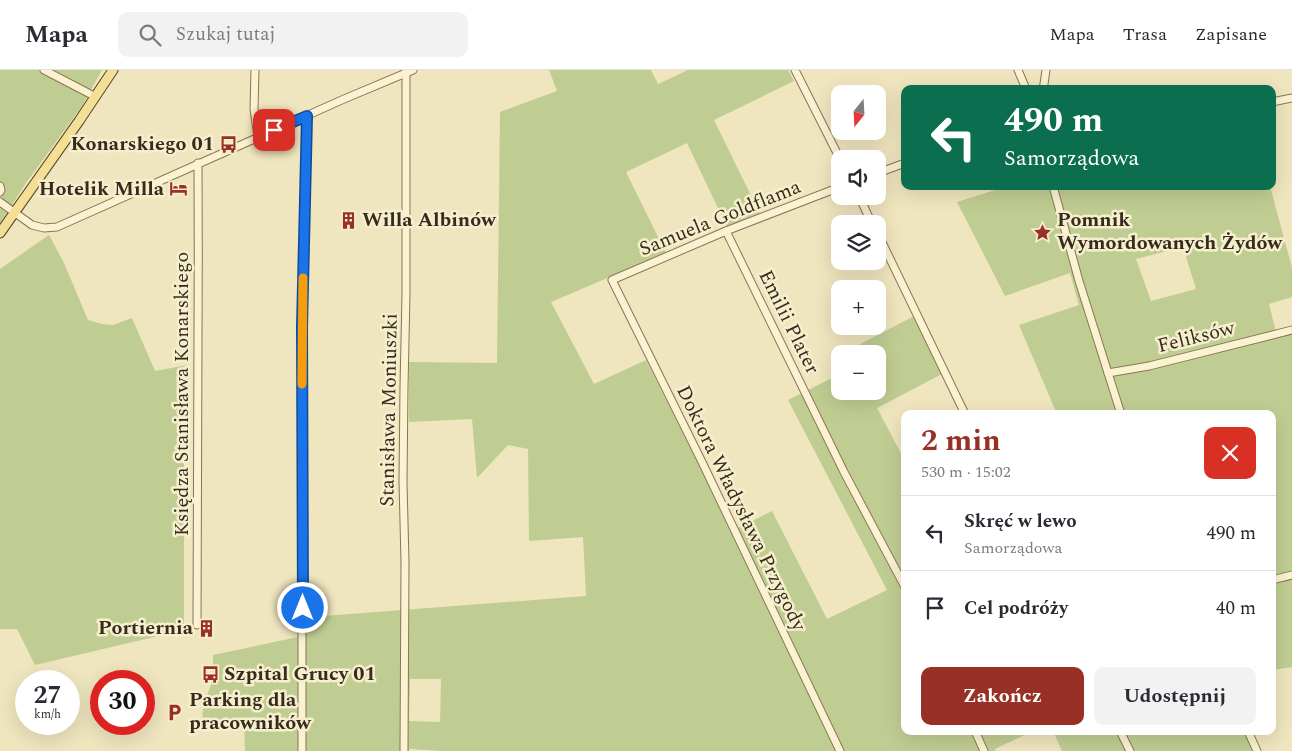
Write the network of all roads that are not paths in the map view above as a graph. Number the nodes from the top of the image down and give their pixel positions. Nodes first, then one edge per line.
1 (44, 70) edge
2 (112, 70) edge
3 (255, 70) edge
4 (795, 70) edge
5 (1018, 70) edge
6 (1046, 70) edge
7 (408, 71) edge
8 (1024, 85) edge
9 (1044, 85) edge
10 (96, 97) junction
11 (1292, 98) edge
12 (1276, 101) edge
13 (307, 116) junction
14 (258, 137) junction
15 (835, 150) edge
16 (198, 163) junction
17 (901, 164) edge
18 (886, 170) edge
19 (0, 186) edge
20 (831, 190) edge
21 (1055, 190) edge
22 (0, 192) edge
23 (0, 202) edge
24 (15, 213) junction
25 (726, 231) junction
26 (0, 233) edge
27 (886, 251) edge
28 (612, 280) joint
29 (1292, 330) edge
30 (1108, 373) junction
31 (963, 410) edge
32 (1120, 410) edge
33 (1292, 575) edge
34 (901, 579) edge
35 (1276, 579) edge
36 (197, 625) dead end
37 (976, 735) edge
38 (1122, 735) edge
39 (1250, 735) edge
40 (302, 751) edge
41 (404, 751) edge
42 (840, 751) edge
43 (984, 751) edge
44 (1130, 751) edge
45 (1257, 751) edge

1 - 10 street
2 - 10 main road
3 - 14 street
4 - 15 street
5 - 8 street
6 - 9 street
7 - 13 street
7 - 41 street, Stanisława Moniuszki
10 - 24 main road
11 - 12 street
13 - 14 street
13 - 40 street
14 - 16 street
16 - 24 street
16 - 36 street, Księdza Stanisława Konarskiego
17 - 18 street
19 - 22 street
20 - 25 street, Samuela Goldflama
21 - 30 street
23 - 24 street
24 - 26 main road
25 - 28 street, Samuela Goldflama
25 - 34 street, Emilii Plater
27 - 31 street
28 - 42 street, Doktora Władysława Przygody
29 - 30 street, Feliksów
30 - 32 street
33 - 35 street
37 - 43 street
38 - 44 street
39 - 45 street

